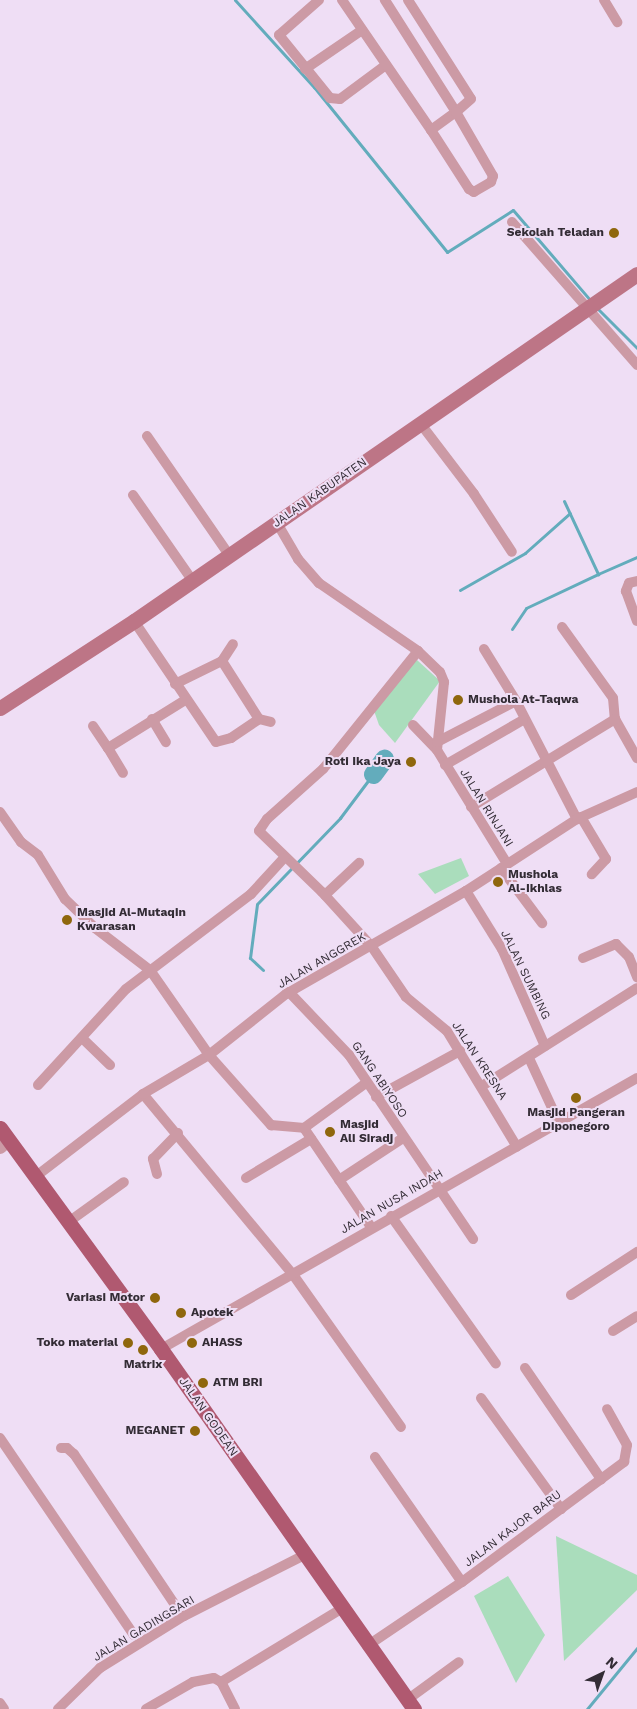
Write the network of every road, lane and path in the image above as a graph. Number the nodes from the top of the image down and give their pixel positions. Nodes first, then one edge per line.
1 (319, 0) edge
2 (342, 0) edge
3 (385, 0) edge
4 (408, 0) edge
5 (604, 0) edge
6 (616, 22) dead end
7 (362, 30) junction
8 (386, 65) junction
9 (305, 69) junction
10 (456, 112) junction
11 (431, 130) junction
12 (512, 222) dead end
13 (637, 274) edge
14 (591, 306) junction
15 (637, 366) edge
16 (420, 423) junction
17 (147, 436) dead end
18 (133, 495) dead end
19 (277, 523) junction
20 (512, 552) dead end
21 (229, 555) junction
22 (192, 580) junction
23 (637, 581) edge
24 (637, 620) edge
25 (134, 621) junction
26 (562, 627) dead end
27 (233, 644) dead end
28 (484, 649) dead end
29 (418, 651) junction
30 (222, 661) junction
31 (175, 684) junction
32 (184, 700) junction
33 (516, 701) junction
34 (0, 708) edge
35 (152, 719) junction
36 (259, 719) junction
37 (615, 719) junction
38 (523, 720) junction
39 (271, 722) dead end
40 (413, 725) dead end
41 (93, 726) dead end
42 (166, 742) dead end
43 (437, 746) junction
44 (108, 748) junction
45 (637, 758) edge
46 (545, 761) junction
47 (445, 765) junction
48 (123, 773) dead end
49 (637, 792) edge
50 (471, 808) junction
51 (0, 814) edge
52 (579, 818) junction
53 (288, 861) junction
54 (359, 863) dead end
55 (504, 866) junction
56 (592, 874) dead end
57 (466, 891) junction
58 (325, 894) junction
59 (542, 923) dead end
60 (372, 946) junction
61 (583, 958) dead end
62 (150, 970) junction
63 (637, 976) edge
64 (637, 988) edge
65 (286, 995) junction
66 (82, 1038) junction
67 (545, 1046) junction
68 (460, 1051) junction
69 (209, 1055) junction
70 (529, 1058) junction
71 (110, 1065) dead end
72 (637, 1078) edge
73 (366, 1083) junction
74 (38, 1085) dead end
75 (482, 1086) junction
76 (143, 1094) junction
77 (376, 1096) junction
78 (559, 1123) junction
79 (304, 1128) junction
80 (178, 1133) junction
81 (3, 1138) edge
82 (403, 1138) junction
83 (311, 1139) junction
84 (517, 1146) junction
85 (157, 1174) dead end
86 (35, 1177) junction
87 (246, 1178) dead end
88 (339, 1180) junction
89 (124, 1182) dead end
90 (438, 1190) junction
91 (391, 1216) junction
92 (68, 1222) junction
93 (371, 1227) junction
94 (473, 1239) dead end
95 (637, 1252) edge
96 (294, 1276) junction
97 (571, 1295) dead end
98 (636, 1318) edge
99 (613, 1331) dead end
100 (161, 1349) junction
101 (496, 1364) dead end
102 (525, 1368) dead end
103 (481, 1398) dead end
104 (607, 1409) dead end
105 (401, 1427) dead end
106 (0, 1438) edge
107 (61, 1448) dead end
108 (375, 1456) dead end
109 (601, 1479) junction
110 (560, 1509) junction
111 (304, 1555) junction
112 (462, 1582) junction
113 (177, 1608) dead end
114 (341, 1609) junction
115 (134, 1635) dead end
116 (367, 1646) junction
117 (459, 1662) dead end
118 (221, 1682) junction
119 (0, 1703) edge
120 (411, 1705) edge
121 (4, 1709) edge
122 (58, 1709) edge
123 (146, 1709) edge
124 (235, 1709) edge

1 - 9 street
2 - 7 street
3 - 10 street
4 - 10 street
5 - 6 street
7 - 8 street
7 - 9 street
8 - 9 street
8 - 11 street
10 - 11 street
10 - 11 street
12 - 14 street
13 - 14 main road, JALAN KABUPATEN
14 - 15 street
14 - 16 main road, JALAN KABUPATEN
16 - 19 main road, JALAN KABUPATEN
16 - 20 street
17 - 21 street
18 - 22 street
19 - 21 main road, JALAN KABUPATEN
19 - 29 street
21 - 22 main road, JALAN KABUPATEN
22 - 25 main road, JALAN KABUPATEN
23 - 24 street
25 - 31 street
25 - 34 main road, JALAN KABUPATEN
26 - 37 street
27 - 30 street
28 - 33 street
29 - 43 street
29 - 53 street, JALAN KRESNA
30 - 31 street
30 - 36 street
31 - 32 street
32 - 35 street
32 - 36 street
33 - 38 street
33 - 43 street
35 - 42 street
35 - 44 street
36 - 39 street
37 - 45 street
37 - 46 street
38 - 46 street
38 - 47 street, JALAN RINJANI
40 - 43 street, JALAN RINJANI
41 - 44 street
43 - 47 street, JALAN RINJANI
44 - 48 street
46 - 50 street
46 - 52 street
47 - 50 street, JALAN RINJANI
49 - 52 street, JALAN ANGGREK
50 - 55 street, JALAN RINJANI
51 - 62 street
52 - 55 street, JALAN ANGGREK
52 - 56 street
53 - 58 street, JALAN KRESNA
53 - 62 street
54 - 58 street
55 - 57 street, JALAN ANGGREK
55 - 59 street, JALAN RINJANI
57 - 60 street, JALAN ANGGREK
57 - 67 street, JALAN SUMBING
58 - 60 street, JALAN KRESNA
60 - 65 street, JALAN ANGGREK
60 - 68 street, JALAN KRESNA
61 - 63 street
62 - 66 street
62 - 69 street
64 - 67 street
65 - 69 street, JALAN ANGGREK
65 - 73 street, GANG ABIYOSO
66 - 71 street
66 - 74 street
67 - 70 street
68 - 75 street, JALAN KRESNA
68 - 77 street
69 - 76 street, JALAN ANGGREK
69 - 79 street
70 - 75 street
70 - 78 street
72 - 78 street, JALAN NUSA INDAH
73 - 77 street, GANG ABIYOSO
73 - 79 street
75 - 84 street, JALAN KRESNA
76 - 80 street
76 - 86 street, JALAN ANGGREK
77 - 82 street, GANG ABIYOSO
78 - 84 street, JALAN NUSA INDAH
79 - 83 street
80 - 85 street
80 - 96 street
81 - 86 main road, JALAN GODEAN
82 - 88 street
82 - 90 street, GANG ABIYOSO
83 - 87 street
83 - 88 street
84 - 90 street, JALAN NUSA INDAH
86 - 92 main road, JALAN GODEAN
88 - 93 street
89 - 92 street
90 - 91 street, JALAN NUSA INDAH
90 - 94 street, GANG ABIYOSO
91 - 93 street, JALAN NUSA INDAH
91 - 101 street
92 - 100 main road, JALAN GODEAN
93 - 96 street, JALAN NUSA INDAH
95 - 97 street
96 - 100 street, JALAN NUSA INDAH
96 - 105 street
98 - 99 street
100 - 111 main road, JALAN GODEAN
102 - 109 street
103 - 110 street
104 - 109 street, JALAN KAJOR BARU
106 - 115 street
107 - 113 street
108 - 112 street
109 - 110 street, JALAN KAJOR BARU
110 - 112 street, JALAN KAJOR BARU
111 - 114 main road, JALAN GODEAN
111 - 122 street, JALAN GADINGSARI
112 - 116 street, JALAN KAJOR BARU
114 - 116 main road, JALAN GODEAN
114 - 118 street
116 - 120 main road, JALAN GODEAN
117 - 120 street
118 - 123 street
118 - 124 street
119 - 121 street

